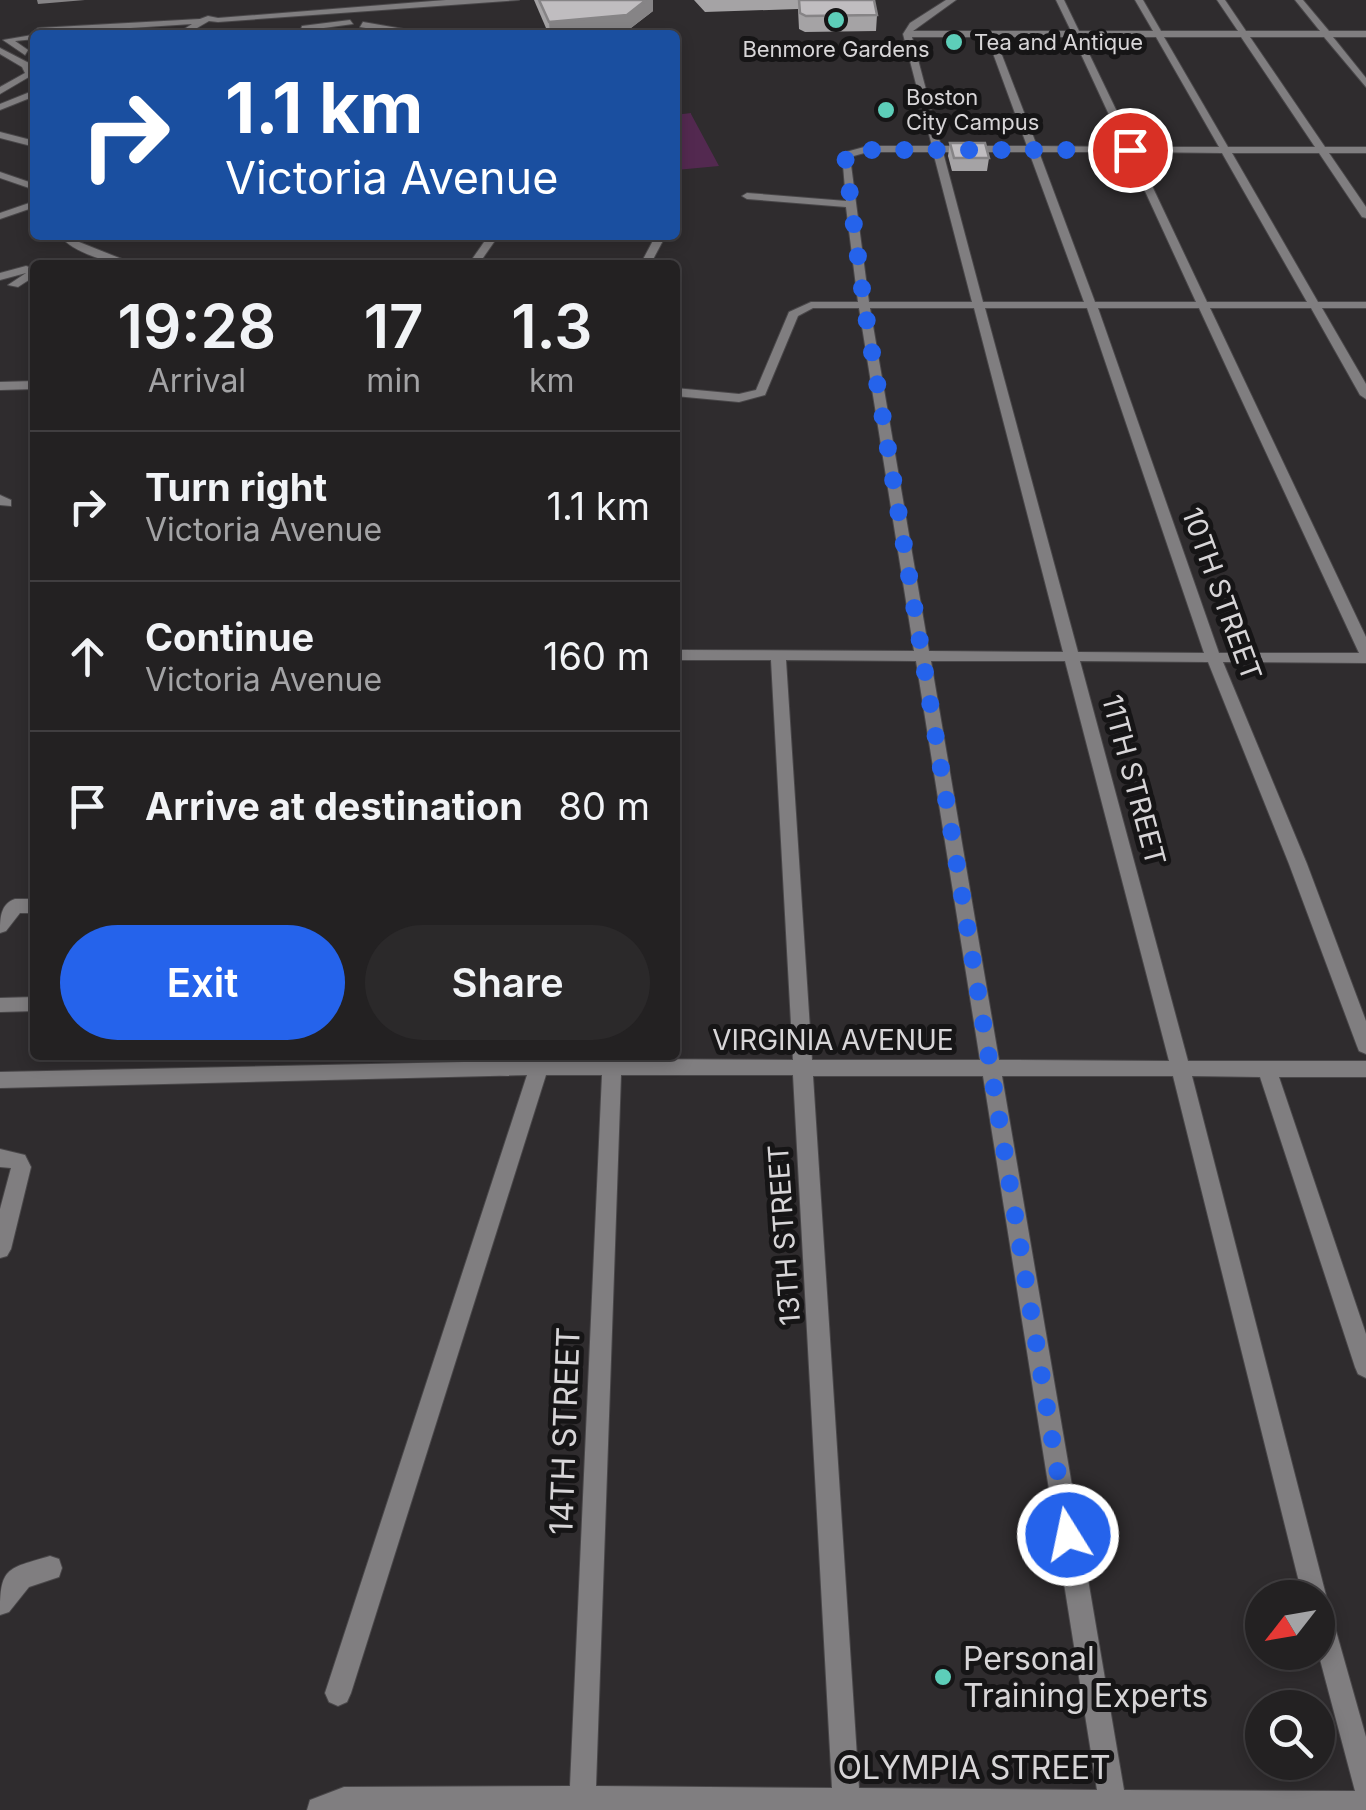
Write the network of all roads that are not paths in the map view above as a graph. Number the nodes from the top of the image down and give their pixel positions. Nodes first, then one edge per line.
1 (206, 0) edge
2 (478, 0) edge
3 (515, 0) edge
4 (952, 0) edge
5 (1060, 0) edge
6 (1140, 0) edge
7 (1221, 0) edge
8 (1300, 0) edge
9 (379, 9) junction
10 (208, 20) junction
11 (363, 25) dead end
12 (85, 30) edge
13 (116, 30) edge
14 (149, 30) edge
15 (190, 30) edge
16 (303, 30) edge
17 (392, 30) edge
18 (907, 34) junction
19 (990, 34) junction
20 (1076, 34) junction
21 (1158, 34) junction
22 (1243, 34) junction
23 (1327, 34) junction
24 (1366, 34) edge
25 (30, 36) edge
26 (0, 50) edge
27 (30, 54) edge
28 (30, 71) edge
29 (30, 75) edge
30 (1366, 84) edge
31 (0, 91) edge
32 (30, 95) edge
33 (0, 107) edge
34 (0, 134) edge
35 (30, 145) edge
36 (938, 150) junction
37 (1130, 150) junction
38 (1226, 150) junction
39 (1322, 150) junction
40 (1366, 150) edge
41 (1040, 153) junction
42 (0, 174) edge
43 (30, 176) edge
44 (18, 181) junction
45 (30, 185) edge
46 (748, 196) dead end
47 (850, 204) junction
48 (30, 206) edge
49 (1366, 215) edge
50 (0, 216) edge
51 (68, 240) edge
52 (119, 260) edge
53 (30, 271) edge
54 (30, 275) edge
55 (0, 278) edge
56 (14, 285) junction
57 (30, 290) edge
58 (864, 304) junction
59 (1204, 304) junction
60 (978, 305) junction
61 (1091, 305) junction
62 (1316, 305) junction
63 (1366, 305) edge
64 (30, 385) edge
65 (0, 386) edge
66 (680, 392) edge
67 (1366, 394) edge
68 (1364, 652) edge
69 (778, 657) junction
70 (922, 657) junction
71 (1070, 657) junction
72 (1214, 657) junction
73 (680, 658) edge
74 (30, 906) edge
75 (0, 926) edge
76 (30, 1004) edge
77 (0, 1005) edge
78 (1366, 1046) edge
79 (612, 1061) edge
80 (365, 1063) edge
81 (990, 1067) junction
82 (539, 1068) junction
83 (801, 1068) junction
84 (1180, 1068) junction
85 (1267, 1070) junction
86 (1366, 1070) edge
87 (0, 1080) edge
88 (0, 1158) edge
89 (0, 1248) edge
90 (1366, 1367) edge
91 (50, 1568) dead end
92 (1310, 1580) edge
93 (0, 1603) edge
94 (1335, 1670) edge
95 (338, 1693) dead end
96 (1366, 1786) edge
97 (1366, 1804) edge
98 (582, 1806) edge
99 (847, 1806) edge
100 (1113, 1807) edge
101 (320, 1810) edge

1 - 10 street
2 - 9 street
3 - 9 street
4 - 18 street
5 - 20 street
6 - 21 street
7 - 22 street
8 - 23 street
9 - 10 street
9 - 16 street
10 - 12 street
10 - 15 street
11 - 17 street
13 - 14 street
18 - 19 street
18 - 36 street, 11TH STREET
19 - 20 street
19 - 41 street, 10TH STREET
20 - 21 street
20 - 37 street
21 - 22 street
21 - 38 street
22 - 23 street
22 - 39 street
23 - 24 street
23 - 30 street
25 - 27 street
26 - 28 street
29 - 31 street
32 - 33 street
34 - 35 street
36 - 41 street
36 - 47 street
36 - 60 street, 11TH STREET
37 - 38 street
37 - 41 street
37 - 59 street
38 - 39 street
38 - 62 street
39 - 40 street
39 - 49 street
41 - 61 street, 10TH STREET
42 - 44 street
43 - 44 street
44 - 45 street
46 - 47 street
47 - 58 street
48 - 50 street
51 - 52 street
53 - 55 street
54 - 56 street
55 - 56 street
56 - 57 street
58 - 60 street
58 - 66 street
58 - 70 street
59 - 61 street
59 - 62 street
59 - 68 street
60 - 61 street
60 - 71 street, 11TH STREET
61 - 72 street, 10TH STREET
62 - 63 street
62 - 67 street
64 - 65 street
68 - 72 street
69 - 70 street
69 - 73 street
69 - 83 street, 13TH STREET
70 - 71 street
70 - 81 street
71 - 72 street
71 - 84 street, 11TH STREET
72 - 78 street, 10TH STREET
74 - 75 street
76 - 77 street
79 - 82 street, VIRGINIA AVENUE
79 - 83 street, VIRGINIA AVENUE
79 - 98 street, 14TH STREET
80 - 82 street, VIRGINIA AVENUE
80 - 87 street, VIRGINIA AVENUE
81 - 83 street, VIRGINIA AVENUE
81 - 84 street, VIRGINIA AVENUE
81 - 100 street
82 - 95 street
83 - 99 street, 13TH STREET
84 - 85 street, VIRGINIA AVENUE
84 - 92 street, 11TH STREET
85 - 86 street, VIRGINIA AVENUE
85 - 90 street
88 - 89 street
91 - 93 street
94 - 96 street
97 - 100 street, OLYMPIA STREET
98 - 99 street, OLYMPIA STREET
98 - 101 street, OLYMPIA STREET
99 - 100 street, OLYMPIA STREET

